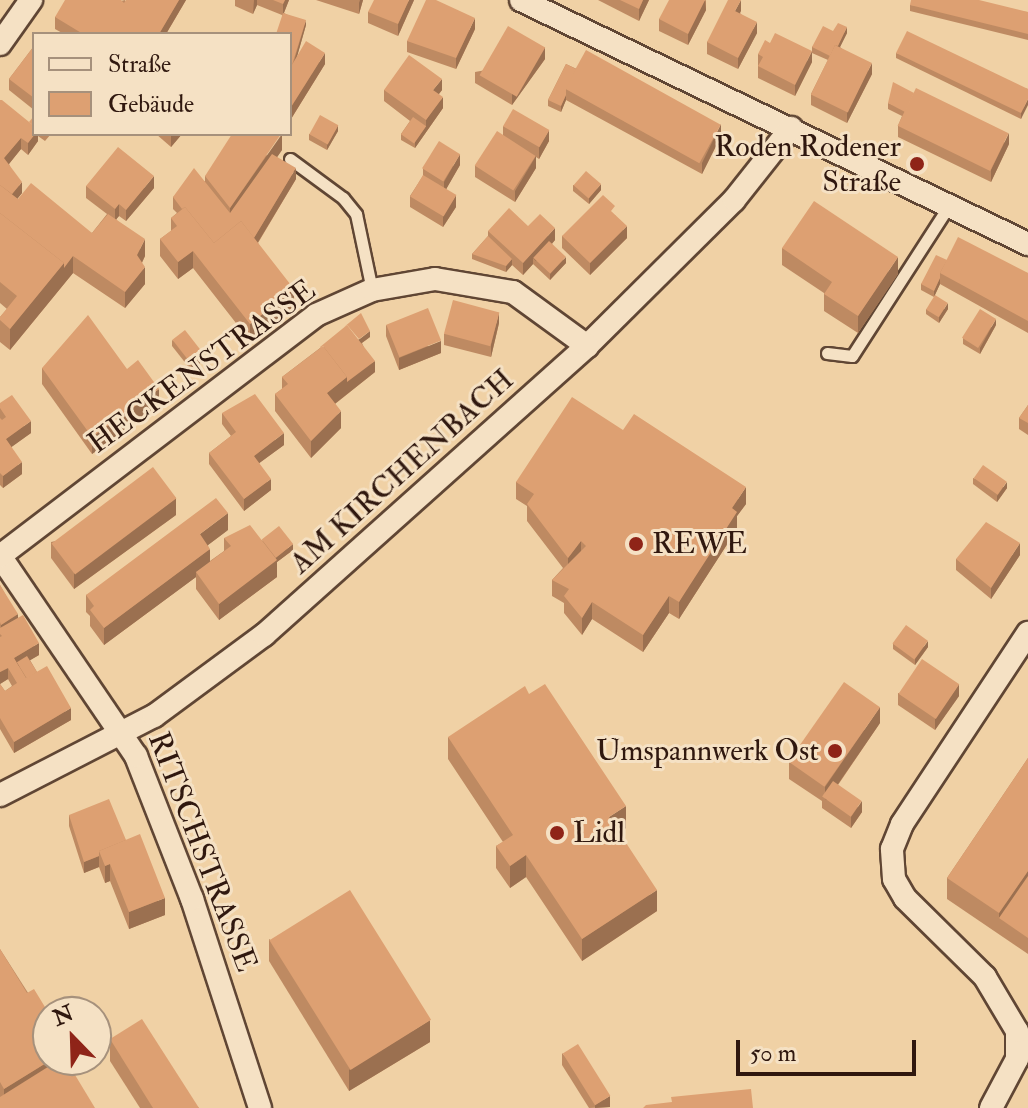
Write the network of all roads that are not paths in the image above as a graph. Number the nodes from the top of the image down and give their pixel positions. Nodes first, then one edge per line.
1 (31, 0) edge
2 (521, 0) edge
3 (0, 44) edge
4 (791, 128) junction
5 (290, 159) dead end
6 (948, 207) junction
7 (1028, 244) edge
8 (372, 290) junction
9 (587, 346) junction
10 (827, 353) dead end
11 (0, 556) edge
12 (1028, 633) edge
13 (124, 734) junction
14 (0, 795) edge
15 (260, 1108) edge
16 (991, 1108) edge

1 - 3 street
2 - 4 street
4 - 6 street
4 - 9 street, AM KIRCHENBACH
5 - 8 lane
6 - 7 street
6 - 10 lane
8 - 9 street, HECKENSTRASSE
8 - 11 street, HECKENSTRASSE
9 - 13 street, AM KIRCHENBACH
11 - 13 street, RITSCHSTRASSE
12 - 16 street
13 - 14 street, AM KIRCHENBACH
13 - 15 street, RITSCHSTRASSE

